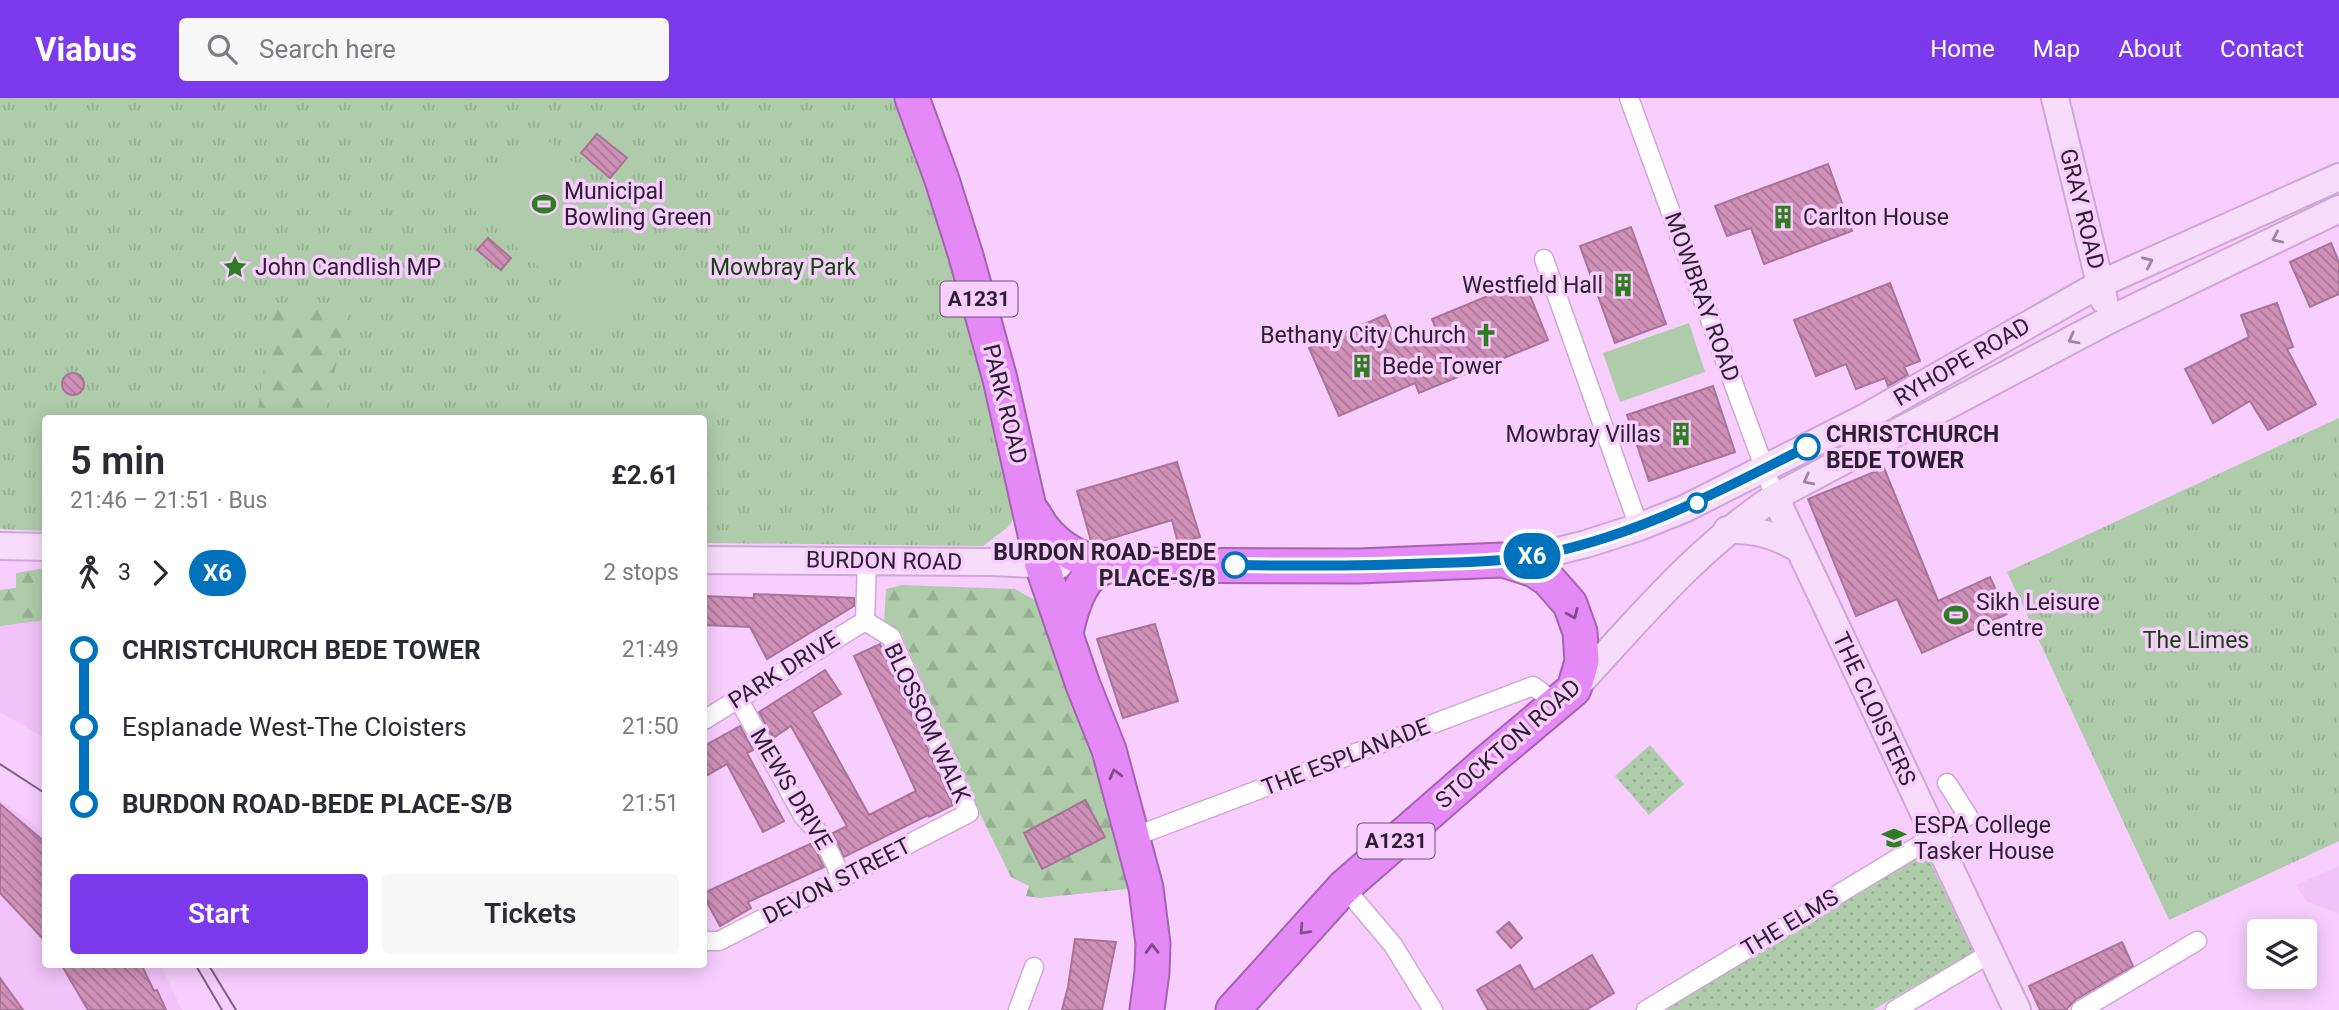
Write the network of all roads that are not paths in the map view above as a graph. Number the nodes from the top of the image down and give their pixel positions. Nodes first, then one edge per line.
1 (912, 98) edge
2 (1630, 98) edge
3 (2055, 98) edge
4 (2339, 177) edge
5 (2339, 209) edge
6 (1544, 258) dead end
7 (2099, 284) junction
8 (2109, 320) junction
9 (1765, 468) junction
10 (1775, 497) junction
11 (1029, 506) junction
12 (1639, 527) junction
13 (1727, 530) junction
14 (0, 546) edge
15 (42, 547) edge
16 (1799, 549) junction
17 (707, 560) edge
18 (1503, 560) junction
19 (867, 561) junction
20 (990, 562) junction
21 (1042, 565) junction
22 (1095, 574) junction
23 (1661, 595) joint
24 (865, 621) junction
25 (1066, 632) junction
26 (1566, 697) junction
27 (739, 700) junction
28 (707, 718) edge
29 (1947, 783) dead end
30 (969, 813) joint
31 (1934, 836) junction
32 (1132, 840) junction
33 (842, 878) junction
34 (1344, 887) junction
35 (707, 941) edge
36 (2197, 941) dead end
37 (1989, 954) junction
38 (1034, 967) dead end
39 (1155, 1007) edge
40 (1018, 1010) edge
41 (1233, 1010) edge
42 (1433, 1010) edge
43 (1646, 1010) edge
44 (1895, 1010) edge
45 (2017, 1010) edge
46 (2081, 1010) edge

1 - 11 highway, PARK ROAD / A1231
2 - 9 street, MOWBRAY ROAD
3 - 7 main road, GRAY ROAD
7 -> 4 main road, RYHOPE ROAD
5 -> 8 main road, RYHOPE ROAD
6 - 12 street
7 - 8 main road, GRAY ROAD
7 - 9 main road, RYHOPE ROAD
8 -> 10 main road, RYHOPE ROAD
9 - 10 street, MOWBRAY ROAD
9 - 12 main road, RYHOPE ROAD
10 - 13 main road, RYHOPE ROAD
10 - 16 main road, THE CLOISTERS
11 - 21 highway, PARK ROAD / A1231
11 - 22 highway, A1231
12 - 18 main road, RYHOPE ROAD
13 - 16 main road
13 - 23 main road, RYHOPE ROAD
14 - 15 main road
16 - 31 main road, THE CLOISTERS
17 - 19 main road, BURDON ROAD
18 - 22 highway, BURDON ROAD / A1231
18 -> 26 highway, A1231
19 - 20 main road, BURDON ROAD
19 - 24 street, BLOSSOM WALK
20 - 21 main road, BURDON ROAD
20 - 25 main road, PARK ROAD
21 - 22 main road, BURDON ROAD
21 - 25 highway, PARK ROAD / A1231
22 - 25 highway
23 - 26 main road, STOCKTON ROAD
24 - 27 street, PARK DRIVE
24 - 30 street, BLOSSOM WALK
32 -> 25 highway, PARK ROAD / A1231
26 - 32 street, THE ESPLANADE
26 - 34 highway, STOCKTON ROAD / A1231
27 - 28 street, PARK DRIVE
27 - 33 street, MEWS DRIVE
29 - 31 street, THE CLOISTERS
30 - 33 street, DEVON STREET
31 - 37 main road
31 - 43 street, THE ELMS
39 -> 32 highway, PARK ROAD / A1231
33 - 35 street, DEVON STREET
34 -> 41 highway, STOCKTON ROAD / A1231
34 - 42 street
36 - 46 street
37 - 44 street
37 - 45 main road
38 - 40 street

